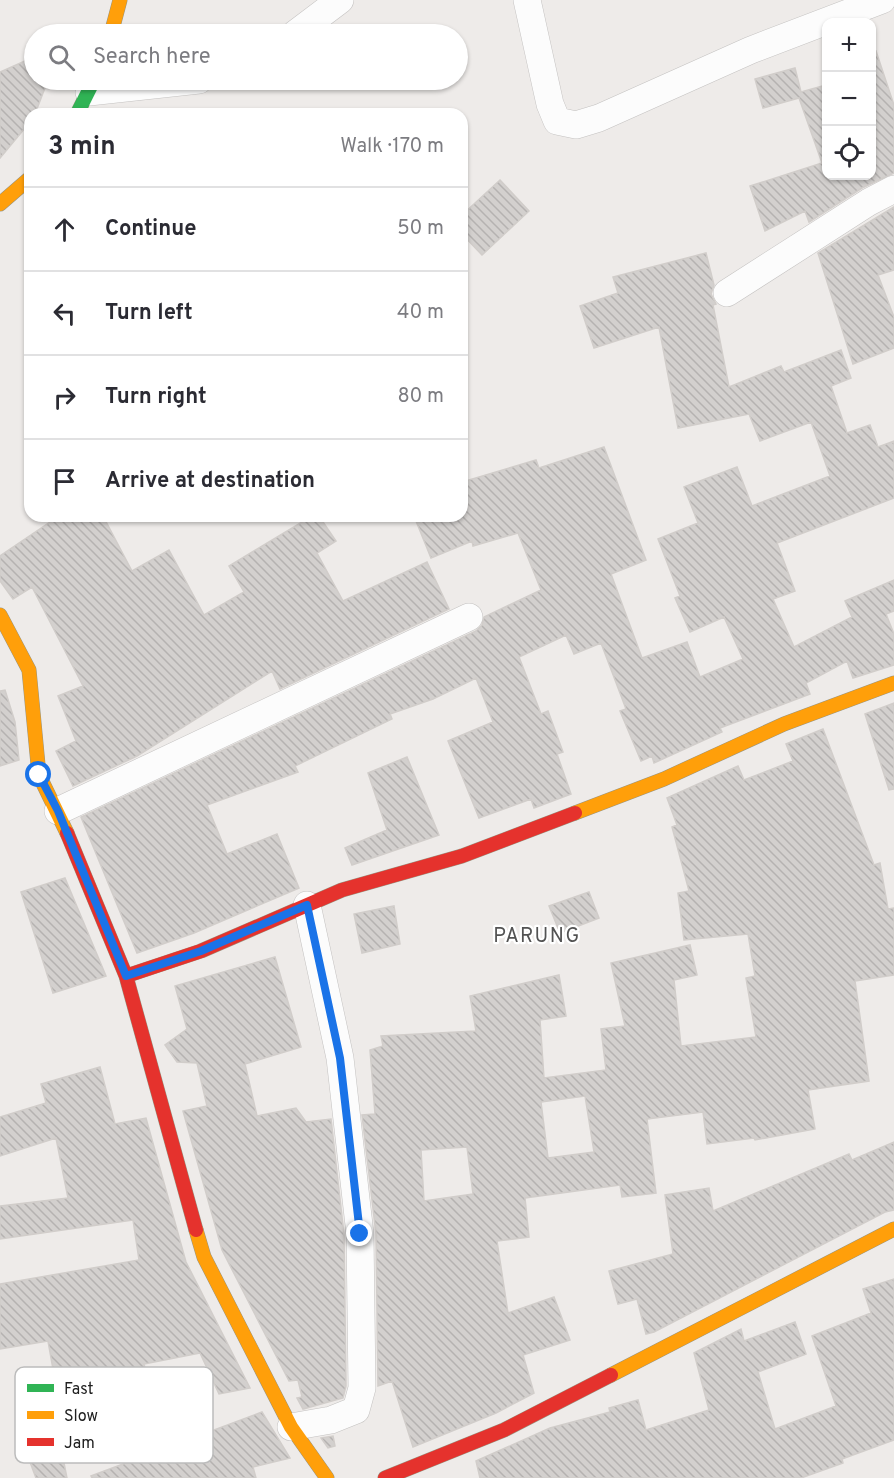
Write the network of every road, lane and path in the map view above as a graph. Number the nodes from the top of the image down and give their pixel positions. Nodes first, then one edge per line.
1 (120, 0) edge
2 (340, 0) edge
3 (527, 0) edge
4 (882, 0) edge
5 (114, 24) edge
6 (308, 24) edge
7 (124, 90) edge
8 (86, 95) edge
9 (24, 183) edge
10 (894, 189) edge
11 (0, 204) edge
12 (727, 292) dead end
13 (0, 615) edge
14 (469, 616) dead end
15 (894, 683) edge
16 (58, 811) junction
17 (307, 905) junction
18 (126, 976) junction
19 (894, 1229) edge
20 (291, 1427) junction
21 (327, 1478) edge
22 (386, 1478) edge

1 - 5 main road
2 - 6 street
3 - 4 street
7 - 8 street
9 - 11 main road
10 - 12 street
13 - 16 main road
14 - 16 street
15 - 17 main road
16 - 18 main road
17 - 18 main road
17 - 20 street
18 - 20 main road
19 - 22 main road
20 - 21 main road

